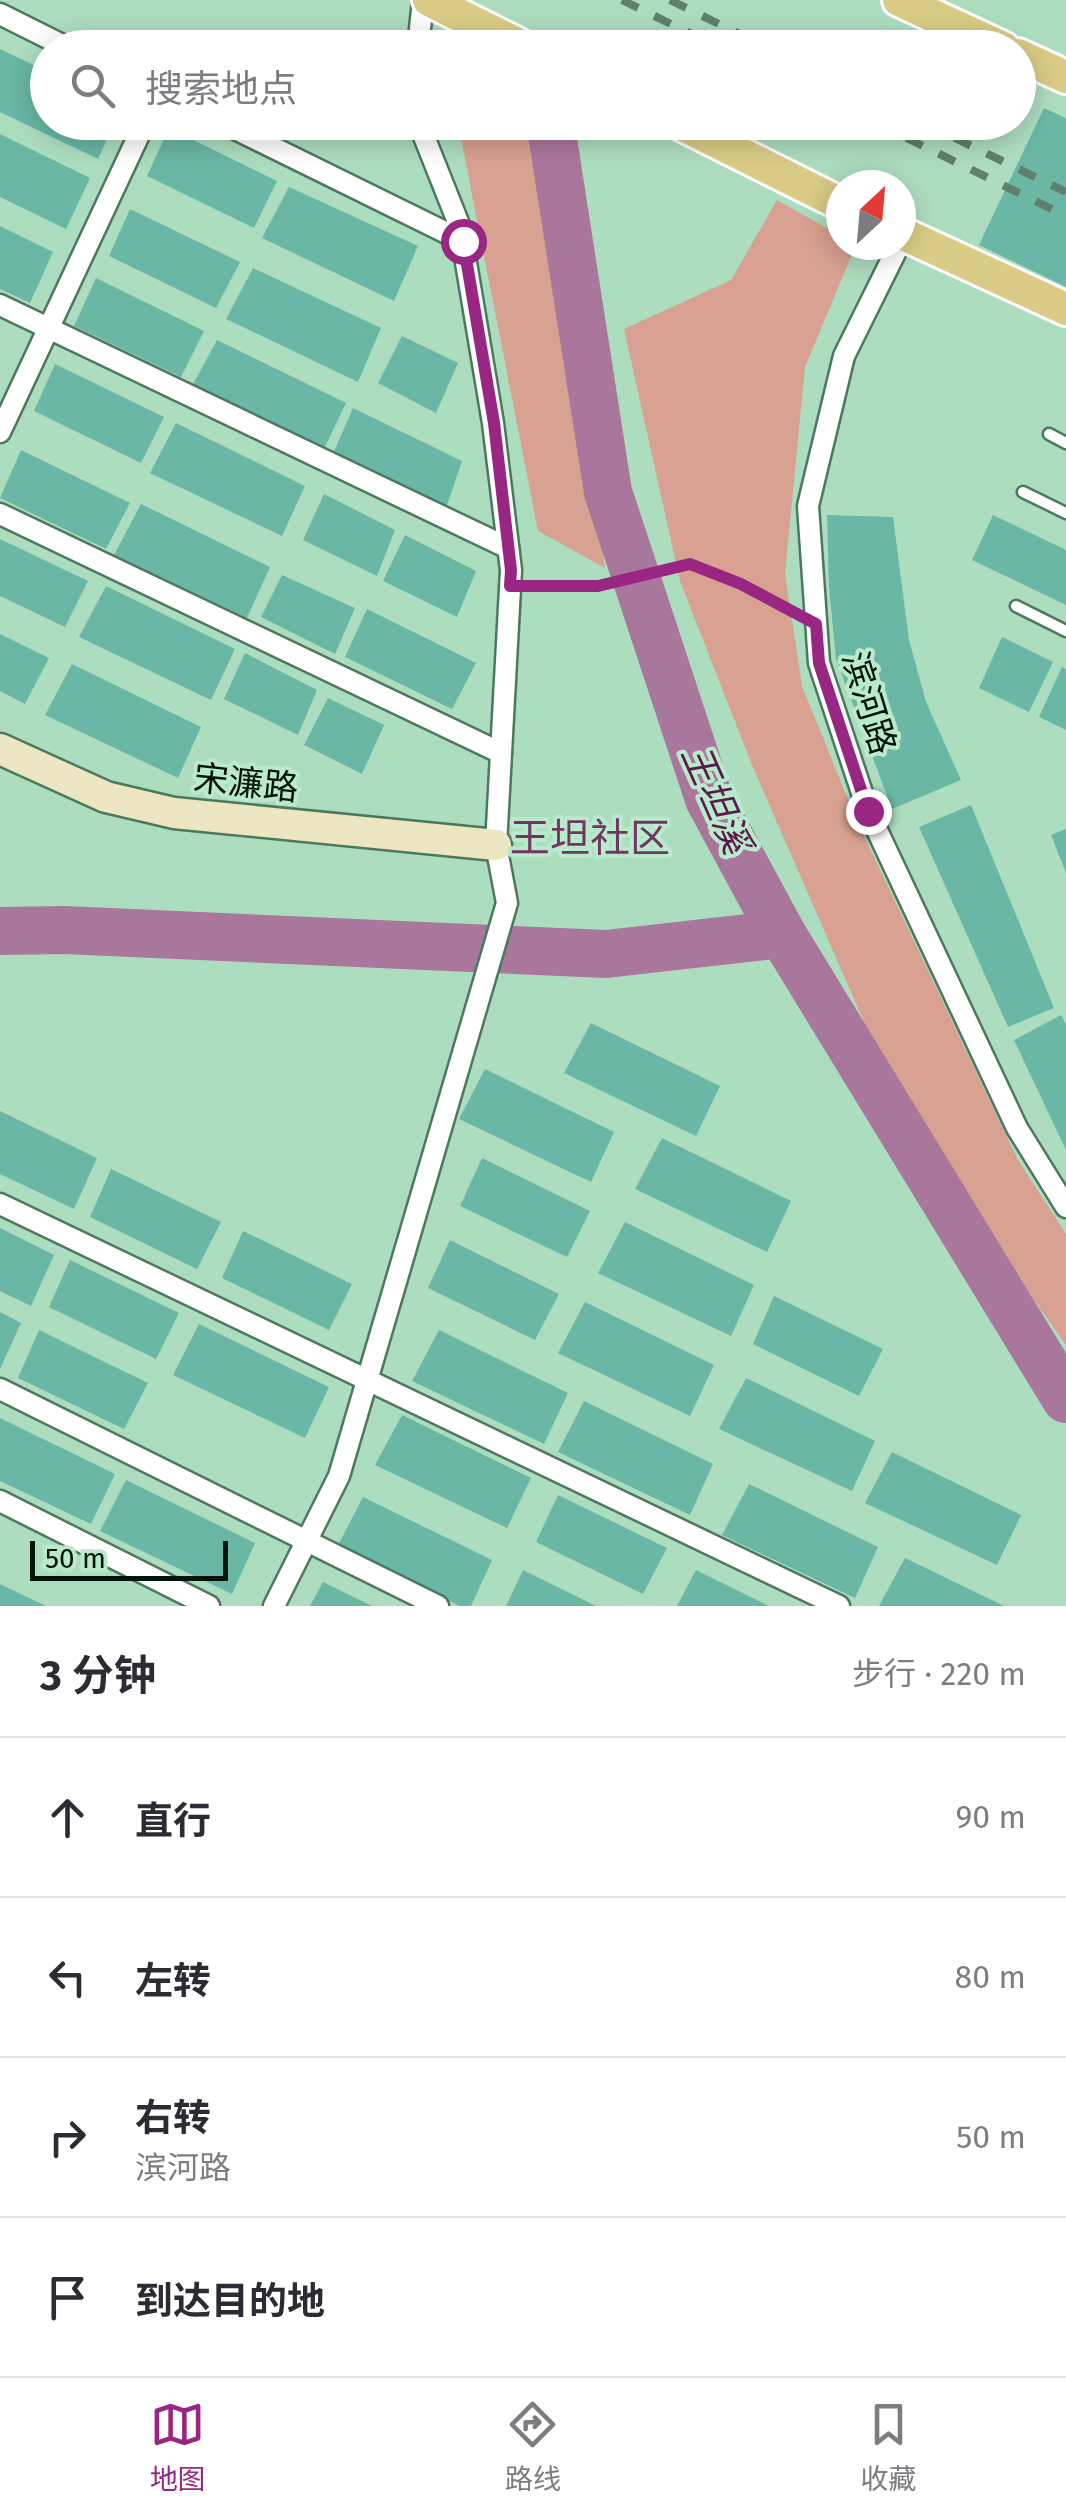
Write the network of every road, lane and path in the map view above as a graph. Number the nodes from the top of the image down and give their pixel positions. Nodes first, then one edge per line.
1 (426, 0) edge
2 (899, 0) edge
3 (0, 14) edge
4 (32, 30) edge
5 (421, 30) edge
6 (488, 30) edge
7 (964, 30) edge
8 (1036, 63) edge
9 (1066, 76) edge
10 (137, 140) edge
11 (258, 140) edge
12 (425, 140) edge
13 (713, 140) edge
14 (826, 196) edge
15 (463, 241) junction
16 (916, 244) edge
17 (890, 260) edge
18 (0, 305) edge
19 (1066, 309) edge
20 (48, 328) junction
21 (0, 432) edge
22 (1049, 434) dead end
23 (1066, 442) edge
24 (1023, 492) dead end
25 (0, 514) edge
26 (1066, 514) edge
27 (508, 548) junction
28 (510, 586) junction
29 (1016, 606) dead end
30 (816, 624) junction
31 (1066, 631) edge
32 (0, 749) edge
33 (501, 753) junction
34 (496, 846) junction
35 (0, 1204) edge
36 (1066, 1207) edge
37 (368, 1381) junction
38 (0, 1390) edge
39 (0, 1501) edge
40 (306, 1541) junction
41 (209, 1606) edge
42 (274, 1606) edge
43 (438, 1606) edge
44 (839, 1606) edge

1 - 5 street
1 - 6 main road
2 - 7 main road
3 - 4 street
8 - 9 main road
10 - 20 street
11 - 15 street
12 - 15 street
13 - 14 main road
15 - 27 street
16 - 19 main road
17 - 30 street, 滨河路
18 - 20 street
20 - 21 street
20 - 27 street
22 - 23 lane
24 - 26 lane
25 - 33 street
27 - 28 street
28 - 30 path
28 - 33 street
29 - 31 lane
30 - 36 street, 滨河路
32 - 34 street, 宋濂路
33 - 34 street
34 - 37 street
35 - 37 street
37 - 40 street
37 - 44 street
38 - 40 street
39 - 41 street
40 - 42 street
40 - 43 street

